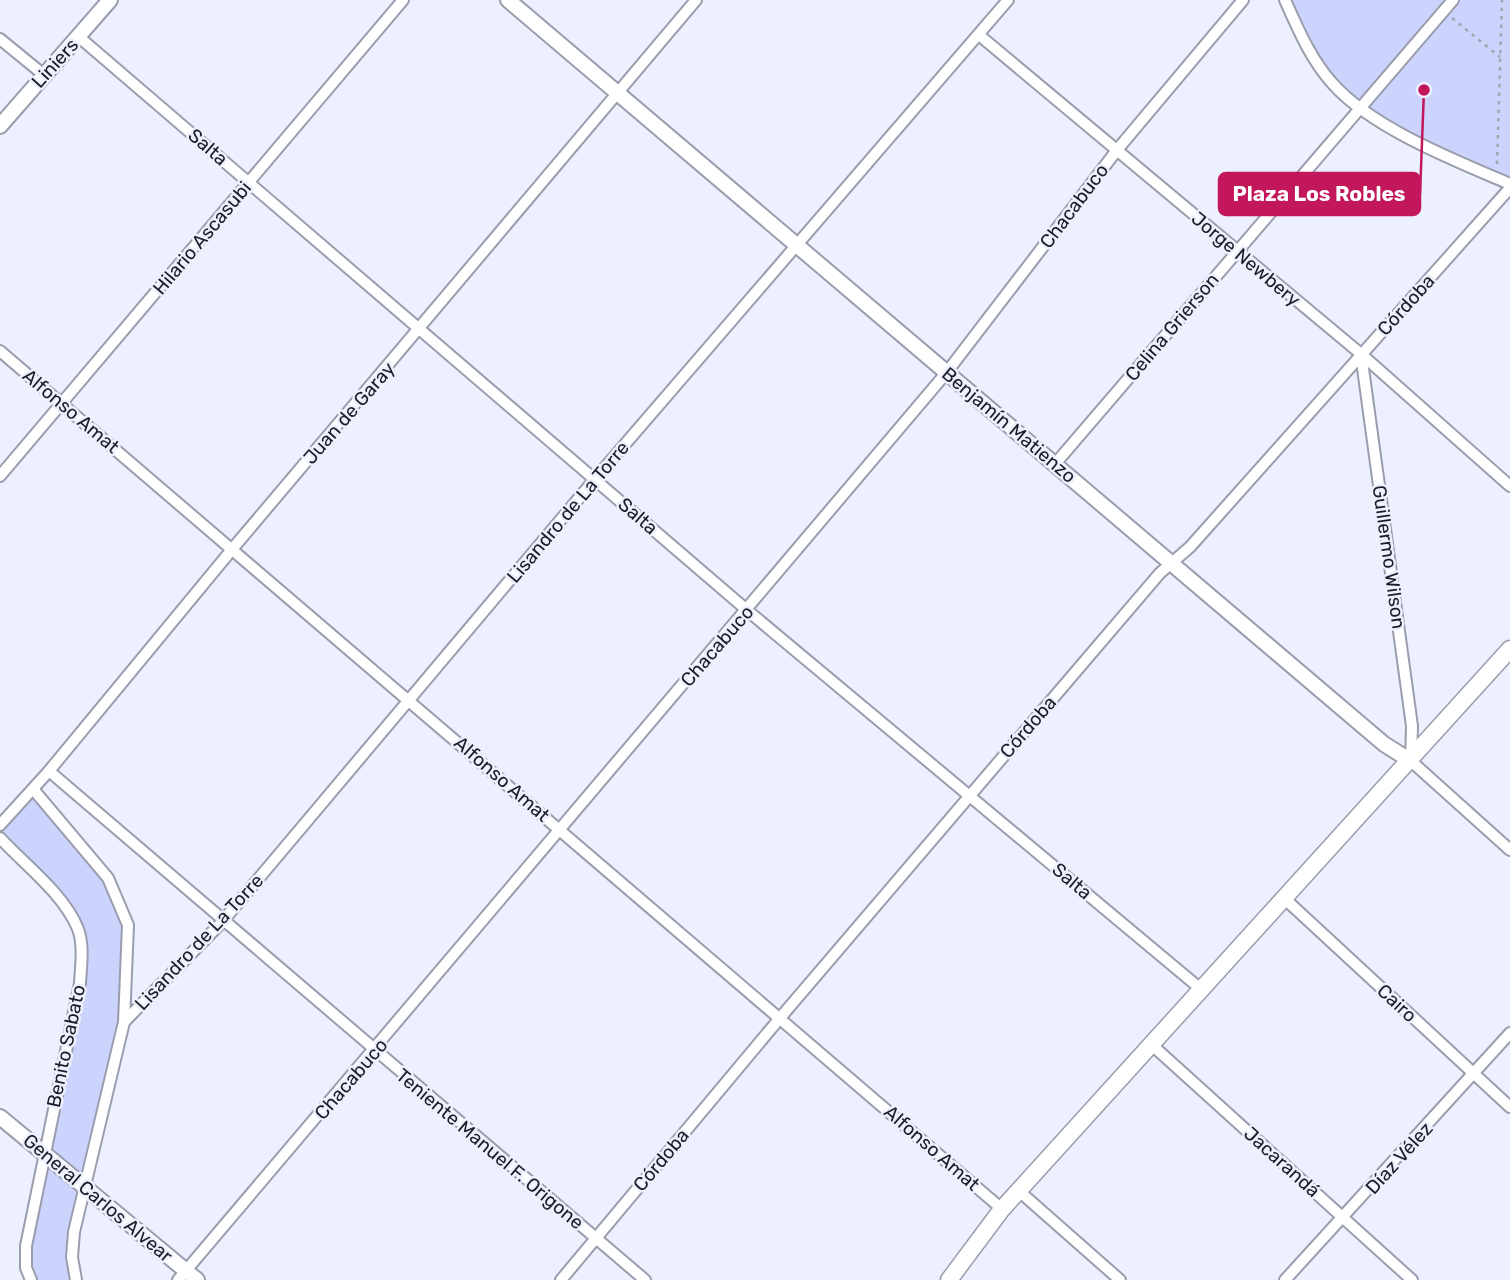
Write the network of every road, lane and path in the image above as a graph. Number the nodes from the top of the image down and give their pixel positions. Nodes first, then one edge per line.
1 (110, 0) edge
2 (403, 0) edge
3 (508, 0) edge
4 (696, 0) edge
5 (1008, 0) edge
6 (1242, 0) edge
7 (1285, 0) edge
8 (1453, 0) edge
9 (1502, 0) edge
10 (1444, 11) junction
11 (979, 35) junction
12 (79, 37) junction
13 (0, 39) edge
14 (1500, 57) junction
15 (44, 75) junction
16 (619, 92) junction
17 (1361, 109) junction
18 (0, 126) edge
19 (1117, 150) junction
20 (1497, 178) junction
21 (249, 182) junction
22 (1510, 186) edge
23 (797, 243) junction
24 (1236, 252) junction
25 (421, 329) junction
26 (0, 351) edge
27 (1362, 354) junction
28 (947, 372) junction
29 (62, 404) junction
30 (1055, 464) junction
31 (0, 476) edge
32 (595, 479) junction
33 (1510, 486) edge
34 (234, 547) junction
35 (1171, 563) junction
36 (748, 611) junction
37 (1510, 649) edge
38 (411, 701) junction
39 (1411, 761) junction
40 (49, 772) junction
41 (33, 789) junction
42 (970, 794) junction
43 (0, 825) edge
44 (560, 829) junction
45 (0, 838) edge
46 (1510, 850) edge
47 (1285, 899) junction
48 (222, 922) junction
49 (1202, 990) junction
50 (780, 1018) junction
51 (124, 1021) junction
52 (1510, 1033) edge
53 (1152, 1045) junction
54 (375, 1051) junction
55 (1474, 1074) junction
56 (1510, 1107) edge
57 (0, 1117) edge
58 (43, 1152) junction
59 (86, 1188) junction
60 (1019, 1191) junction
61 (1002, 1209) junction
62 (1344, 1218) junction
63 (596, 1239) junction
64 (187, 1277) edge
65 (30, 1280) edge
66 (76, 1280) edge
67 (561, 1280) edge
68 (645, 1280) edge
69 (949, 1280) edge
70 (1119, 1280) edge
71 (1285, 1280) edge
72 (1412, 1280) edge

1 - 12 street, Liniers
2 - 21 street, Hilario Ascasubi
3 - 16 street, Benjamín Matienzo
4 - 16 street, Juan de Garay
5 - 11 street, Lisandro de La Torre
6 - 19 street, Chacabuco
7 - 17 street
8 - 10 street, Celina Grierson
9 - 14 path
10 - 14 path
10 - 17 street, Celina Grierson
11 - 19 street, Jorge Newbery
11 - 23 street, Lisandro de La Torre
12 - 15 street, Liniers
12 - 21 street, Salta
13 - 15 street
14 - 20 path
15 - 18 street, Liniers
16 - 23 street, Benjamín Matienzo
16 - 25 street, Juan de Garay
17 - 20 street
17 - 24 street, Celina Grierson
19 - 24 street, Jorge Newbery
19 - 28 street, Chacabuco
20 - 22 street
21 - 25 street, Salta
21 - 29 street, Hilario Ascasubi
22 - 27 street, Córdoba
23 - 28 street, Benjamín Matienzo
23 - 32 street, Lisandro de La Torre
24 - 27 street, Jorge Newbery
24 - 30 street, Celina Grierson
25 - 32 street, Salta
25 - 34 street, Juan de Garay
26 - 29 street, Alfonso Amat
27 - 33 street, Jorge Newbery
27 - 35 street, Córdoba
27 - 39 street, Guillermo Wilson
28 - 30 street, Benjamín Matienzo
28 - 36 street, Chacabuco
29 - 31 street, Hilario Ascasubi
29 - 34 street, Alfonso Amat
30 - 35 street, Benjamín Matienzo
32 - 36 street, Salta
32 - 38 street, Lisandro de La Torre
34 - 38 street, Alfonso Amat
34 - 40 street, Juan de Garay
35 - 39 street, Benjamín Matienzo
35 - 42 street, Córdoba
36 - 42 street, Salta
36 - 44 street, Chacabuco
37 - 39 main road
38 - 44 street, Alfonso Amat
38 - 48 street, Lisandro de La Torre
39 - 46 street, Benjamín Matienzo
39 - 47 main road
40 - 41 street, Juan de Garay
40 - 48 street, Teniente Manuel F. Origone
41 - 43 street, Juan de Garay
41 - 51 street
42 - 49 street, Salta
42 - 50 street, Córdoba
44 - 50 street, Alfonso Amat
44 - 54 street, Chacabuco
45 - 58 street, Benito Sabato
47 - 49 main road
47 - 55 street, Cairo
48 - 51 street, Lisandro de La Torre
48 - 54 street, Teniente Manuel F. Origone
49 - 53 main road
50 - 61 street, Alfonso Amat
50 - 63 street, Córdoba
51 - 59 street
52 - 55 street, Díaz Vélez
53 - 60 main road
53 - 62 street, Jacarandá
54 - 63 street, Teniente Manuel F. Origone
54 - 64 street, Chacabuco
55 - 56 street, Cairo
55 - 62 street, Díaz Vélez
57 - 58 street, General Carlos Alvear
58 - 59 street, General Carlos Alvear
58 - 65 street, Benito Sabato
59 - 64 street, General Carlos Alvear
59 - 66 street
60 - 61 main road
60 - 70 street
61 - 69 main road
62 - 71 street, Díaz Vélez
62 - 72 street, Jacarandá
63 - 67 street, Córdoba
63 - 68 street, Teniente Manuel F. Origone

